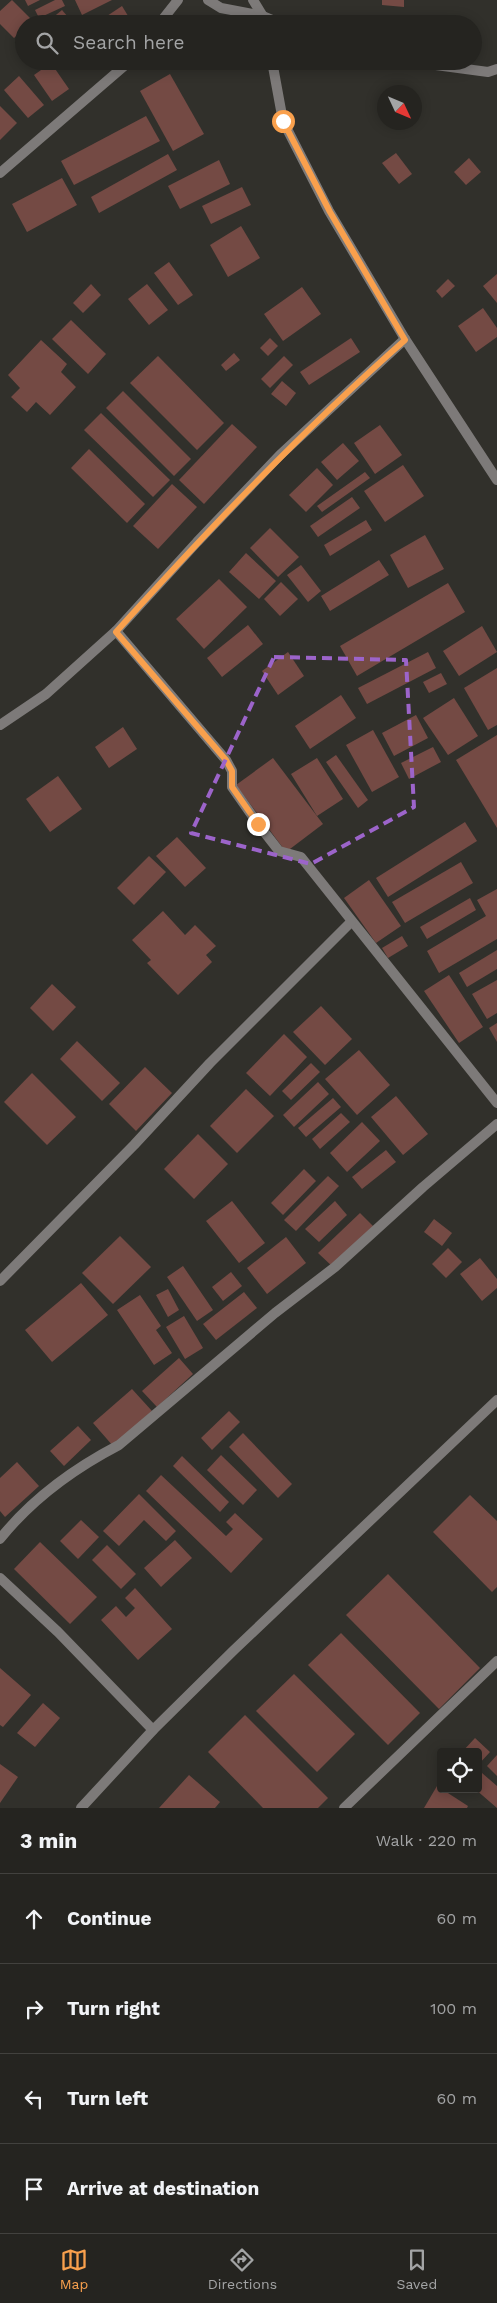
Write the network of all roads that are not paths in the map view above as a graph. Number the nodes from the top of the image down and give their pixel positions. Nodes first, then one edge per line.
1 (178, 0) edge
2 (208, 0) edge
3 (252, 0) edge
4 (166, 15) edge
5 (246, 15) edge
6 (261, 15) edge
7 (497, 69) edge
8 (120, 70) edge
9 (274, 70) edge
10 (473, 70) edge
11 (0, 173) edge
12 (405, 340) junction
13 (497, 480) edge
14 (116, 632) junction
15 (0, 725) edge
16 (351, 922) junction
17 (497, 1103) edge
18 (497, 1124) edge
19 (0, 1281) edge
20 (497, 1400) edge
21 (0, 1539) edge
22 (0, 1578) edge
23 (497, 1661) edge
24 (153, 1730) junction
25 (81, 1808) edge
26 (344, 1808) edge

1 - 4 street
2 - 5 street
3 - 6 street
7 - 10 street
8 - 11 street
9 - 12 street
12 - 13 street
12 - 14 street
14 - 15 street
14 - 16 street
16 - 17 street
16 - 19 street
18 - 21 street
20 - 24 street
22 - 24 street
23 - 26 street
24 - 25 street

